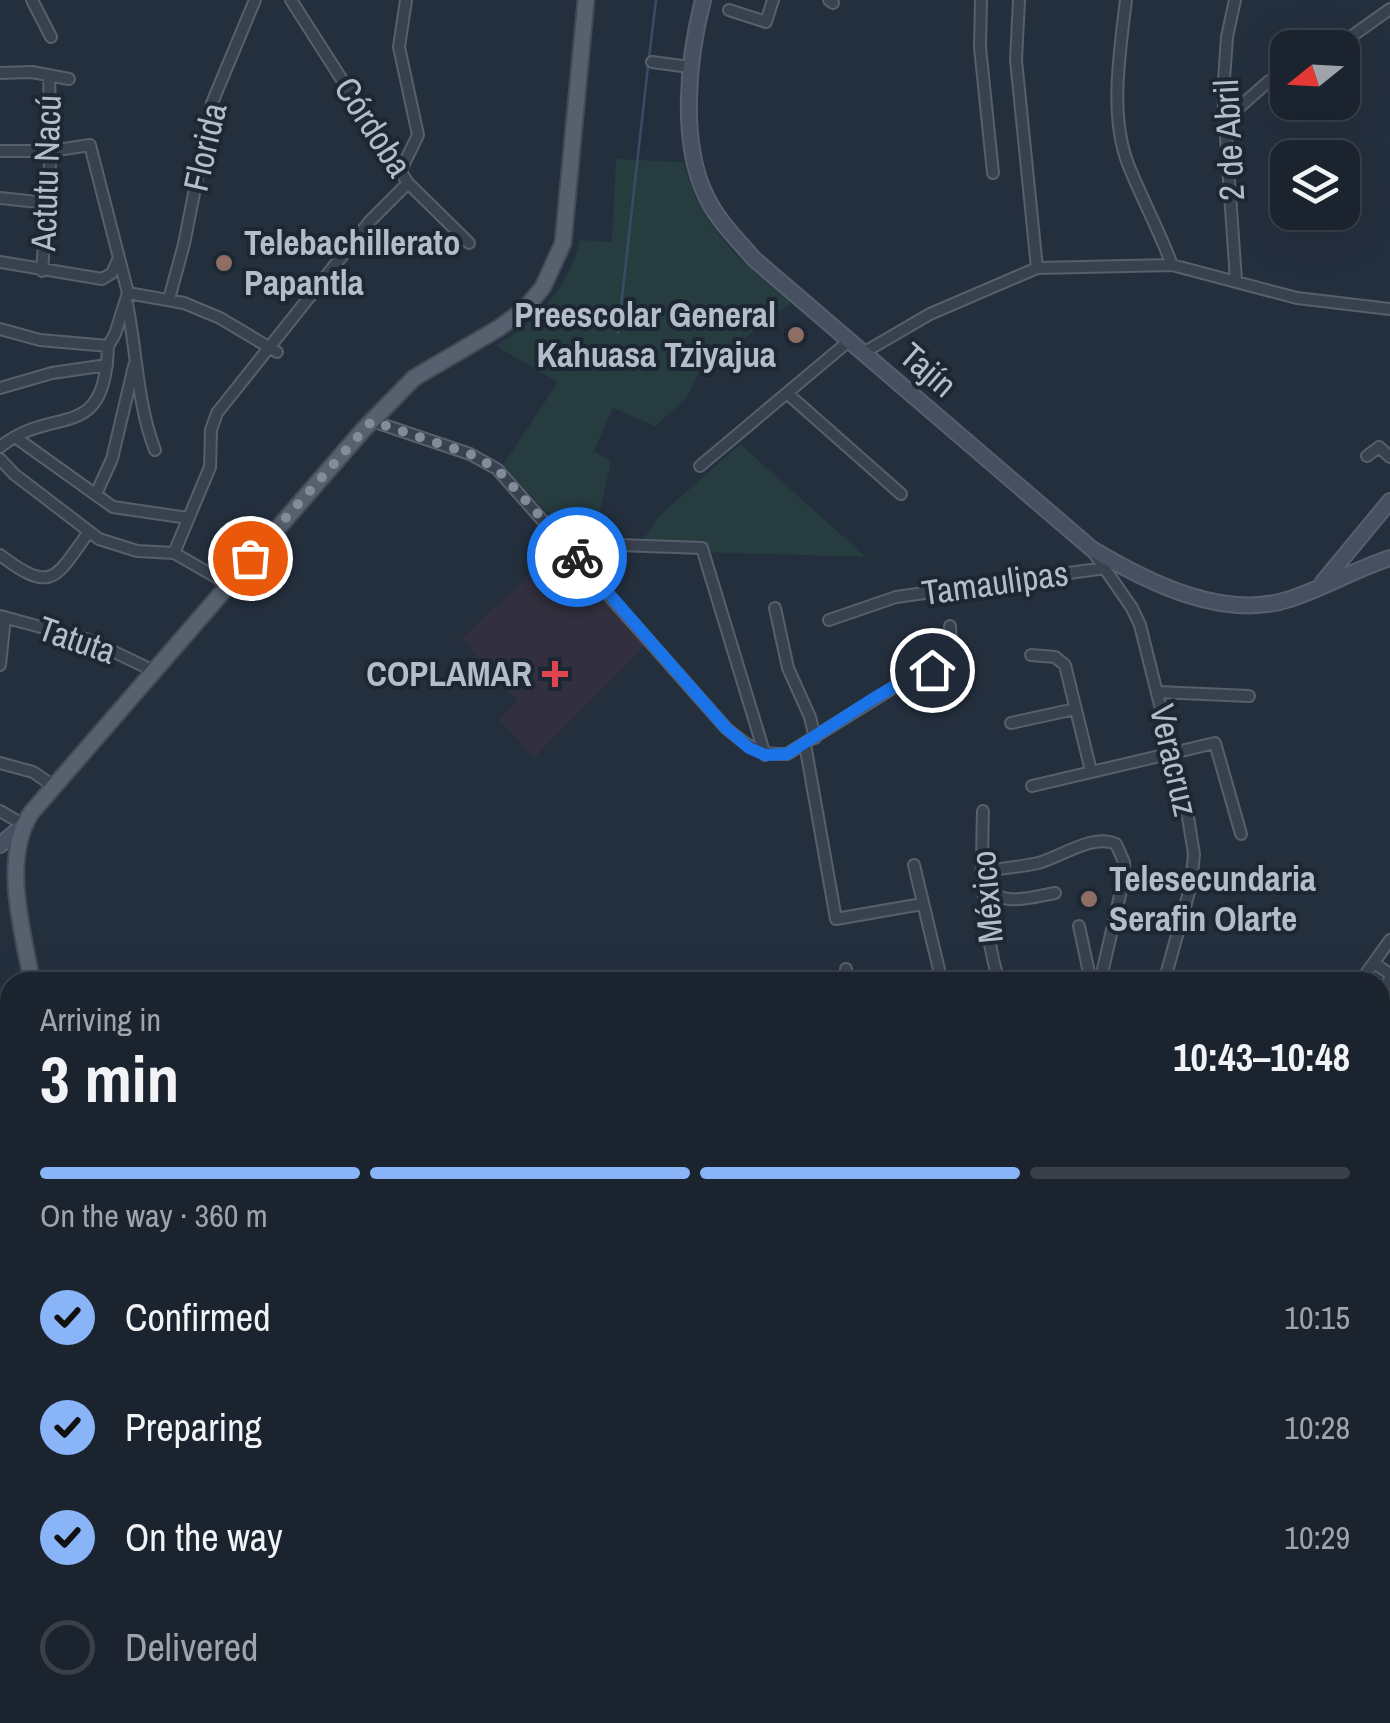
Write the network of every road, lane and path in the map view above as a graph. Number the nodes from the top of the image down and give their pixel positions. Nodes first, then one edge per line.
1 (32, 0) edge
2 (255, 0) edge
3 (291, 0) edge
4 (406, 0) edge
5 (586, 0) edge
6 (703, 0) edge
7 (773, 0) edge
8 (981, 0) edge
9 (1019, 0) edge
10 (1126, 0) edge
11 (1235, 0) edge
12 (1390, 9) edge
13 (729, 10) dead end
14 (1360, 30) edge
15 (52, 37) dead end
16 (652, 62) dead end
17 (690, 67) junction
18 (0, 73) edge
19 (50, 76) junction
20 (69, 79) dead end
21 (1270, 81) edge
22 (1226, 120) junction
23 (0, 151) edge
24 (50, 151) junction
25 (400, 170) junction
26 (993, 173) dead end
27 (408, 183) junction
28 (0, 198) edge
29 (48, 202) junction
30 (469, 243) dead end
31 (118, 259) junction
32 (0, 262) edge
33 (1172, 265) junction
34 (1037, 268) junction
35 (42, 271) junction
36 (1236, 280) junction
37 (128, 298) junction
38 (169, 298) junction
39 (1390, 309) edge
40 (0, 330) edge
41 (850, 342) junction
42 (108, 346) junction
43 (273, 351) junction
44 (863, 353) junction
45 (135, 356) junction
46 (108, 365) junction
47 (0, 388) edge
48 (789, 395) junction
49 (372, 421) junction
50 (15, 437) junction
51 (0, 446) edge
52 (155, 450) dead end
53 (1367, 456) dead end
54 (1390, 457) edge
55 (0, 458) edge
56 (700, 466) dead end
57 (96, 494) junction
58 (901, 494) dead end
59 (1390, 501) edge
60 (188, 518) junction
61 (88, 533) junction
62 (566, 544) junction
63 (1092, 550) junction
64 (174, 553) junction
65 (0, 556) edge
66 (1390, 558) edge
67 (1105, 568) junction
68 (228, 584) junction
69 (1319, 586) junction
70 (775, 608) dead end
71 (3, 616) edge
72 (829, 620) dead end
73 (950, 626) dead end
74 (1031, 655) dead end
75 (0, 664) edge
76 (152, 670) junction
77 (1158, 692) junction
78 (1250, 696) dead end
79 (1075, 709) junction
80 (1012, 723) dead end
81 (810, 741) junction
82 (1172, 754) junction
83 (765, 755) junction
84 (0, 764) edge
85 (1091, 772) junction
86 (52, 786) junction
87 (1032, 786) dead end
88 (0, 810) edge
89 (983, 811) dead end
90 (24, 824) junction
91 (1241, 834) dead end
92 (0, 845) edge
93 (914, 865) dead end
94 (981, 870) junction
95 (982, 883) junction
96 (1054, 893) dead end
97 (922, 904) junction
98 (1079, 926) dead end
99 (1390, 940) edge
100 (1374, 963) junction
101 (846, 969) dead end
102 (30, 972) edge
103 (846, 972) edge
104 (939, 972) edge
105 (996, 972) edge
106 (1089, 972) edge
107 (1102, 972) edge
108 (1167, 972) edge
109 (1367, 972) edge
110 (1384, 972) edge

1 - 15 street
2 - 38 street, Florida
3 - 25 street, Córdoba
4 - 25 street
5 - 49 main road
6 - 17 main road, Tajín
7 - 13 street
8 - 26 street
9 - 34 street
10 - 33 street
11 - 22 street, 2 de Abril
12 - 14 street
16 - 17 street
17 - 41 main road, Tajín
18 - 19 street
19 - 20 street
19 - 24 street, Actutu Nacú
21 - 22 street
22 - 36 street, 2 de Abril
23 - 24 street
24 - 29 street, Actutu Nacú
24 - 31 street
25 - 27 street, Córdoba
27 - 30 street, Córdoba
27 - 43 street
28 - 29 street
29 - 35 street, Actutu Nacú
31 - 35 street
31 - 37 street
32 - 35 street
33 - 34 street
33 - 36 street
34 - 44 street
36 - 39 street
37 - 38 street
37 - 42 street
37 - 45 street
38 - 43 street
40 - 42 street
41 - 44 main road, Tajín
41 - 48 street
42 - 46 street
43 - 60 street
44 - 63 main road, Tajín
45 - 52 street
45 - 57 street
46 - 47 street
46 - 50 street
48 - 56 street
48 - 58 street
49 - 62 street
49 - 68 main road
50 - 51 street
50 - 57 street
53 - 54 street
55 - 61 street
57 - 60 street
59 - 69 main road
60 - 64 street
61 - 64 street
61 - 65 street
62 - 83 street
62 - 83 street
63 - 67 street, Veracruz
63 - 69 main road, Tajín
64 - 68 street
66 - 69 main road, Tajín
67 - 72 street, Tamaulipas
67 - 77 street, Veracruz
68 - 76 main road
70 - 81 street
71 - 75 street
71 - 76 street, Tatuta
73 - 81 street
74 - 79 street
76 - 86 main road
77 - 78 street
77 - 82 street, Veracruz
79 - 80 street
79 - 85 street
81 - 83 street
81 - 97 street
82 - 85 street
82 - 91 street
82 - 108 street, Veracruz
84 - 86 street
85 - 87 street
86 - 90 main road
88 - 90 street
89 - 94 street, México
90 - 92 main road
90 - 102 main road
93 - 97 street
94 - 95 street, México
94 - 107 street
95 - 96 street
95 - 105 street, México
97 - 104 street
98 - 106 street
99 - 100 street
100 - 109 street
100 - 110 street
101 - 103 street

